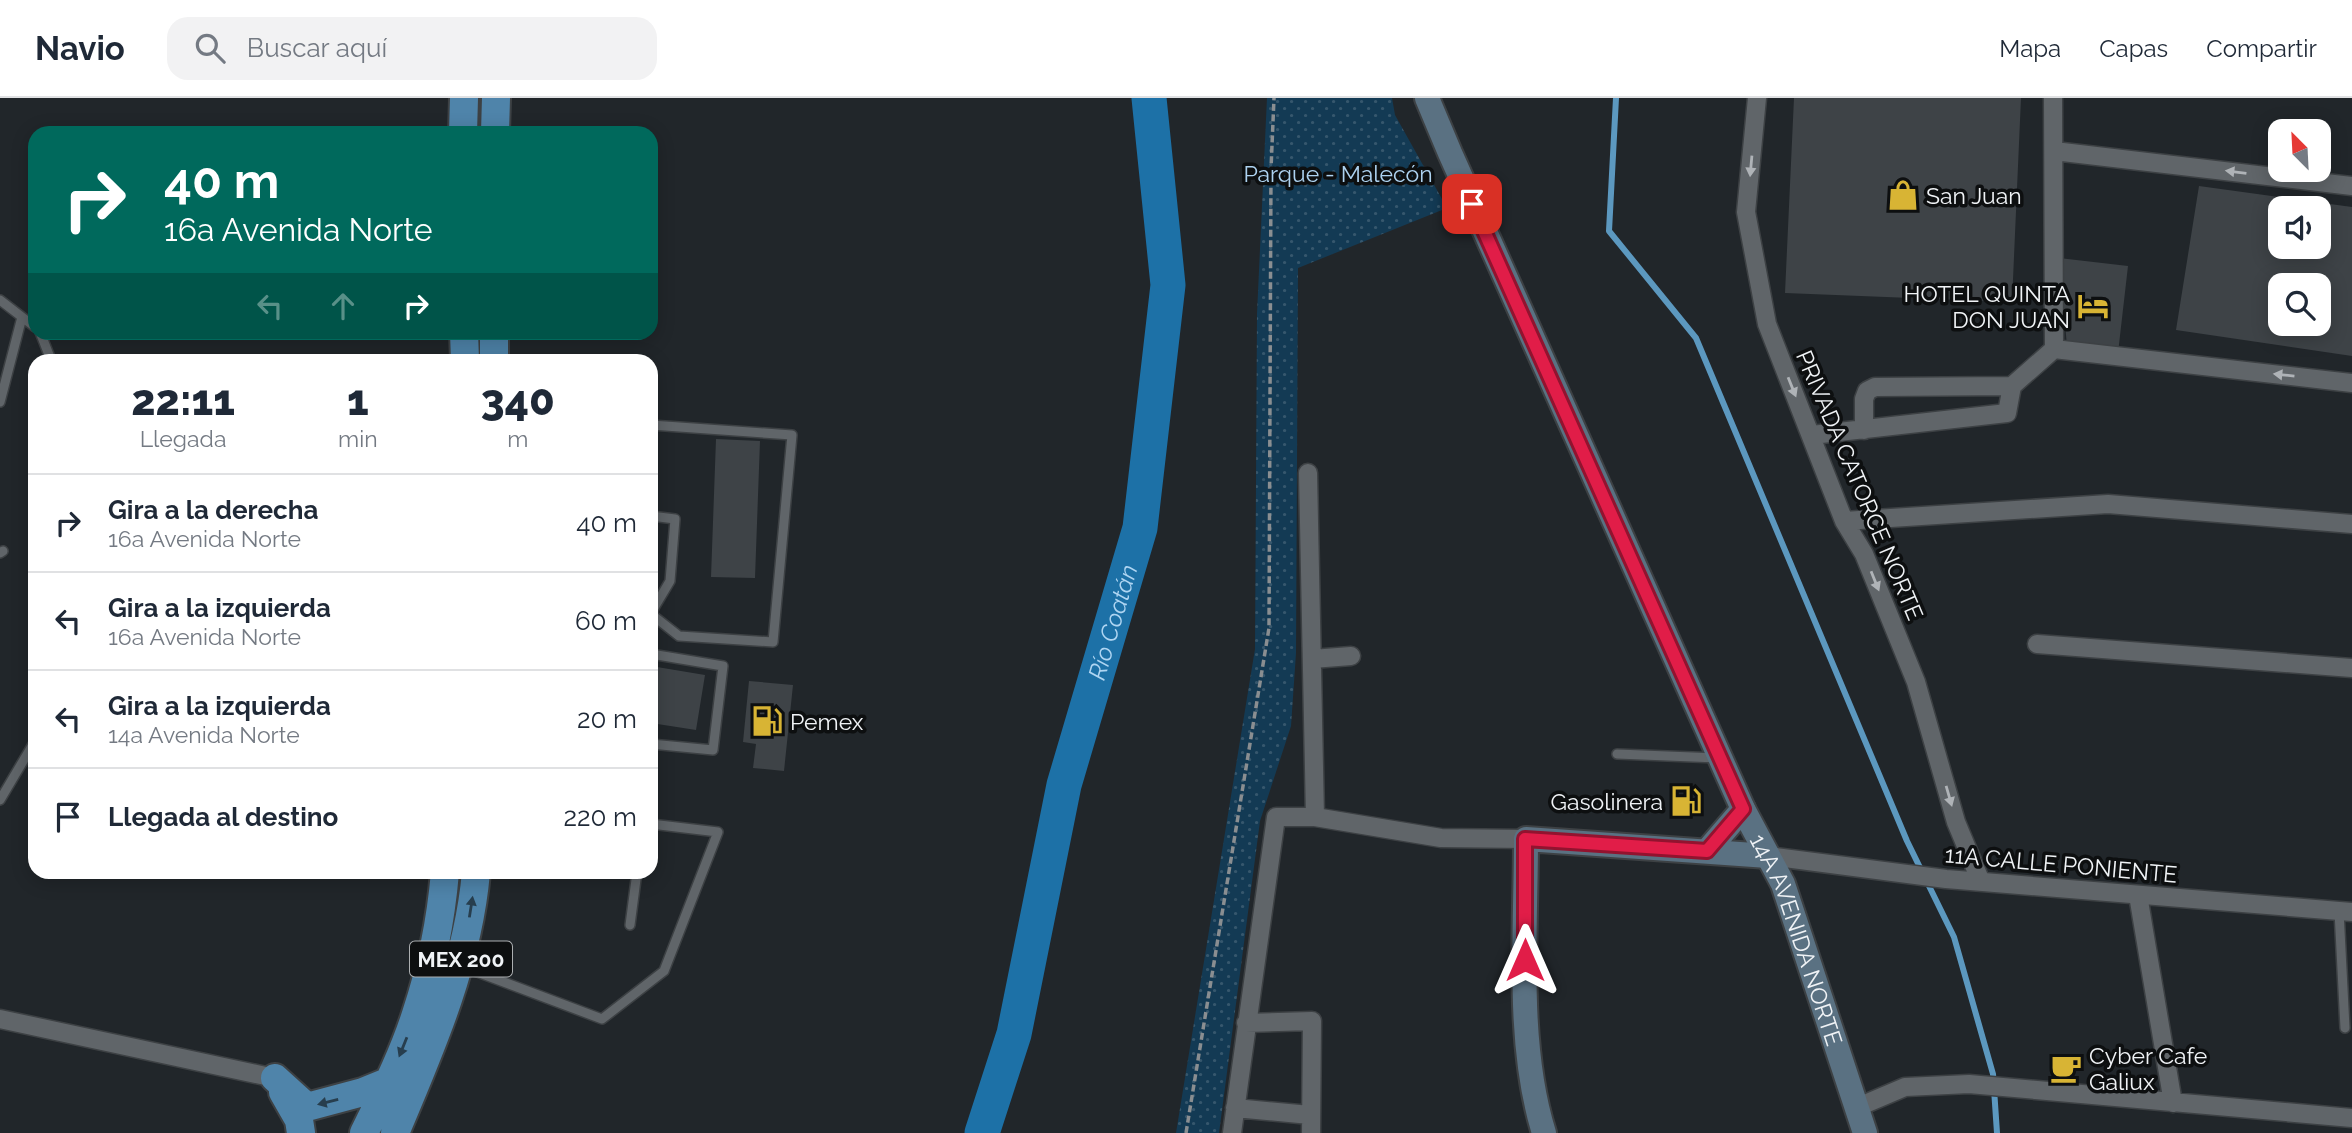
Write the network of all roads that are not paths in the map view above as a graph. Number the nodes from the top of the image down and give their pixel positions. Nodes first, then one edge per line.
1 (464, 98) edge
2 (496, 98) edge
3 (1427, 98) edge
4 (1757, 98) edge
5 (2053, 98) edge
6 (463, 126) edge
7 (495, 126) edge
8 (2053, 150) junction
9 (2352, 186) edge
10 (0, 300) edge
11 (22, 317) junction
12 (28, 322) edge
13 (2054, 349) junction
14 (2352, 383) edge
15 (2012, 386) junction
16 (0, 402) edge
17 (658, 425) edge
18 (1864, 430) junction
19 (1811, 435) junction
20 (1308, 473) dead end
21 (658, 517) edge
22 (1844, 521) junction
23 (2352, 524) edge
24 (658, 602) edge
25 (658, 620) edge
26 (2037, 644) dead end
27 (658, 655) edge
28 (1351, 656) dead end
29 (1312, 659) junction
30 (2352, 668) edge
31 (658, 745) edge
32 (28, 753) edge
33 (1617, 754) dead end
34 (1720, 758) junction
35 (0, 800) edge
36 (1743, 809) junction
37 (1315, 817) junction
38 (658, 825) edge
39 (1525, 839) junction
40 (1707, 851) junction
41 (1768, 856) junction
42 (444, 879) edge
43 (475, 879) edge
44 (636, 879) edge
45 (1981, 882) junction
46 (2138, 895) junction
47 (2346, 911) edge
48 (630, 925) dead end
49 (460, 966) junction
50 (0, 1018) edge
51 (1246, 1023) junction
52 (2345, 1028) dead end
53 (275, 1078) junction
54 (390, 1081) junction
55 (2173, 1103) junction
56 (1858, 1107) junction
57 (1235, 1108) junction
58 (2352, 1118) edge
59 (400, 1121) edge
60 (1310, 1124) edge
61 (301, 1133) edge
62 (365, 1133) edge
63 (1232, 1133) edge
64 (1544, 1133) edge
65 (1866, 1133) edge

1 - 6 highway
2 - 7 highway
3 - 34 main road, 14A AVENIDA NORTE
4 -> 19 street, PRIVADA CATORCE NORTE
5 - 8 street
9 -> 8 street
8 - 13 street
10 - 11 lane
11 - 12 lane
11 - 16 lane
14 -> 13 street
13 - 15 street
15 - 18 street
15 - 18 street
17 - 25 lane
18 - 19 street
19 - 22 street, PRIVADA CATORCE NORTE
20 - 29 street
21 - 24 lane
22 - 23 street
22 -> 45 street, PRIVADA CATORCE NORTE
26 - 30 street
27 - 31 lane
28 - 29 street
29 - 37 street
32 - 35 lane
33 - 34 lane
34 - 36 main road, 14A AVENIDA NORTE
36 - 40 main road
36 - 41 main road, 14A AVENIDA NORTE
37 - 39 street
37 - 51 street
38 - 49 lane
39 - 40 main road
39 - 64 main road
40 - 41 main road
41 - 45 street, 11A CALLE PONIENTE
41 - 56 main road, 14A AVENIDA NORTE
42 -> 54 highway, MEX 200
49 -> 43 highway, MEX 200
44 - 48 lane
45 - 46 street, 11A CALLE PONIENTE
46 - 47 street, 11A CALLE PONIENTE
46 - 55 street
47 - 52 lane
49 - 59 highway, MEX 200
50 - 53 street
51 - 57 street
51 - 60 street
54 -> 53 highway
53 - 61 highway
54 - 62 highway, MEX 200
55 - 56 street
55 - 58 street
56 - 65 main road, 14A AVENIDA NORTE
57 - 60 street
57 - 63 street

